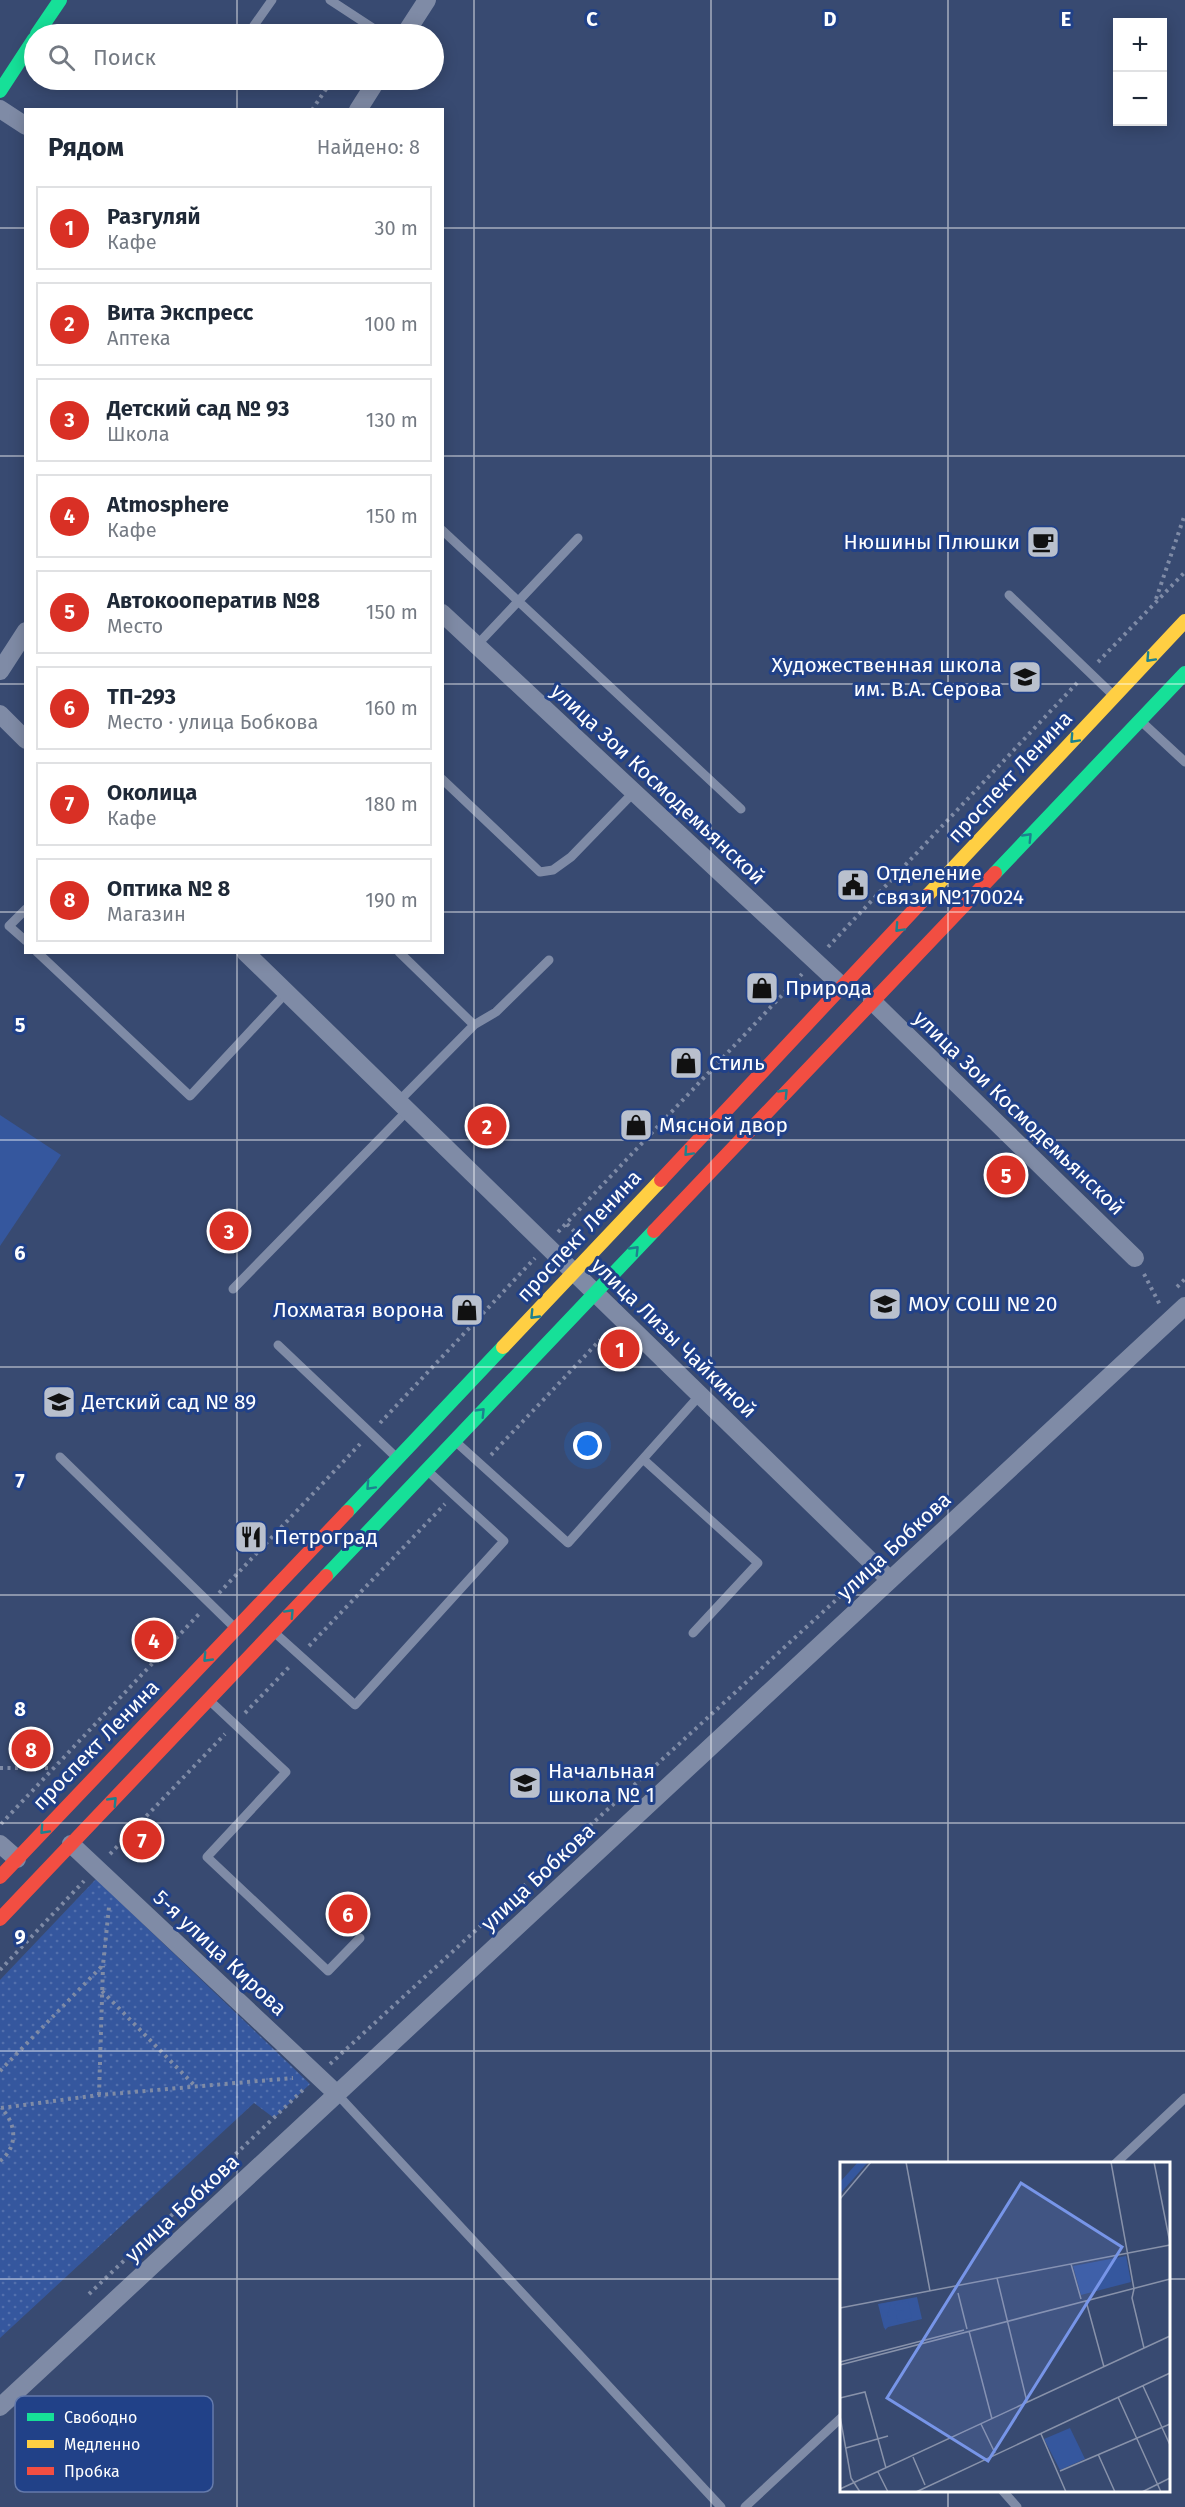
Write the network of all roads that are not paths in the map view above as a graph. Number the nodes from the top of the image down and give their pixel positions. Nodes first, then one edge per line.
1 (60, 0) edge
2 (272, 0) edge
3 (330, 0) edge
4 (427, 0) edge
5 (44, 24) edge
6 (255, 24) edge
7 (367, 24) edge
8 (411, 24) edge
9 (24, 54) edge
10 (370, 90) edge
11 (0, 91) edge
12 (359, 108) edge
13 (0, 109) edge
14 (24, 125) edge
15 (444, 532) edge
16 (578, 538) dead end
17 (1009, 596) dead end
18 (519, 601) junction
19 (444, 615) edge
20 (1185, 621) edge
21 (24, 634) edge
22 (477, 645) junction
23 (0, 671) edge
24 (1185, 673) edge
25 (1114, 696) junction
26 (0, 714) edge
27 (1140, 720) junction
28 (24, 738) edge
29 (1185, 762) edge
30 (444, 781) edge
31 (634, 792) junction
32 (741, 809) dead end
33 (24, 911) edge
34 (24, 939) edge
35 (40, 954) edge
36 (247, 954) edge
37 (401, 954) edge
38 (549, 960) dead end
39 (286, 993) junction
40 (855, 996) junction
41 (474, 1025) junction
42 (403, 1106) junction
43 (1135, 1258) road end
44 (574, 1273) junction
45 (233, 1289) dead end
46 (595, 1292) junction
47 (1185, 1306) edge
48 (279, 1345) dead end
49 (700, 1395) junction
50 (454, 1441) junction
51 (60, 1457) dead end
52 (397, 1458) junction
53 (643, 1459) junction
54 (426, 1470) junction
55 (890, 1580) junction
56 (235, 1629) junction
57 (274, 1631) junction
58 (693, 1633) dead end
59 (209, 1700) junction
60 (67, 1806) junction
61 (0, 1844) edge
62 (71, 1844) junction
63 (17, 1859) junction
64 (0, 1876) edge
65 (26, 1892) junction
66 (0, 1919) edge
67 (360, 1938) dead end
68 (337, 2094) junction
69 (1185, 2098) edge
70 (1116, 2162) edge
71 (0, 2407) edge
72 (840, 2419) edge
73 (1004, 2492) edge
74 (721, 2507) edge
75 (745, 2507) edge
76 (1017, 2507) edge

1 - 5 main road
2 - 6 lane
3 - 7 lane
4 - 8 street
9 - 11 main road
10 - 12 street
13 - 14 street
15 - 18 lane
16 - 18 lane
17 - 25 lane
18 - 22 lane
18 - 32 lane
19 - 22 street, улица Зои Космодемьянской
20 -> 25 main road, проспект Ленина
21 - 23 street
22 - 31 street, улица Зои Космодемьянской
24 - 27 main road, проспект Ленина
25 -> 40 main road, проспект Ленина
26 - 28 street
27 - 29 lane
40 -> 27 main road, проспект Ленина
30 - 31 lane
31 - 40 street, улица Зои Космодемьянской
33 - 34 lane
35 - 39 lane
36 - 39 street, улица Лизы Чайкиной
37 - 41 lane
38 - 41 lane
39 - 42 street, улица Лизы Чайкиной
40 - 43 street, улица Зои Космодемьянской
40 -> 44 main road, проспект Ленина
46 -> 40 main road, проспект Ленина
41 - 42 lane
42 - 44 street, улица Лизы Чайкиной
42 - 45 lane
44 - 46 street, улица Лизы Чайкиной
44 -> 52 main road, проспект Ленина
46 - 49 street, улица Лизы Чайкиной
50 -> 46 main road, проспект Ленина
47 - 55 street, улица Бобкова
48 - 52 lane
49 - 53 lane
49 - 55 street, улица Лизы Чайкиной
50 - 53 lane
50 - 54 main road, проспект Ленина
51 - 56 lane
52 -> 56 main road, проспект Ленина
53 - 58 lane
57 -> 54 main road, проспект Ленина
54 - 57 lane
55 - 68 street, улица Бобкова
56 -> 60 main road, проспект Ленина
57 - 59 main road, проспект Ленина
62 -> 59 main road, проспект Ленина
59 - 67 lane
60 - 62 main road
60 -> 63 main road, проспект Ленина
61 - 63 street
62 - 65 main road, проспект Ленина
62 - 68 street, 5-я улица Кирова
63 - 64 main road, проспект Ленина
63 - 65 main road
65 - 66 main road, проспект Ленина
68 - 71 street, улица Бобкова
68 - 74 lane
69 - 70 lane
72 - 75 lane
73 - 76 lane

